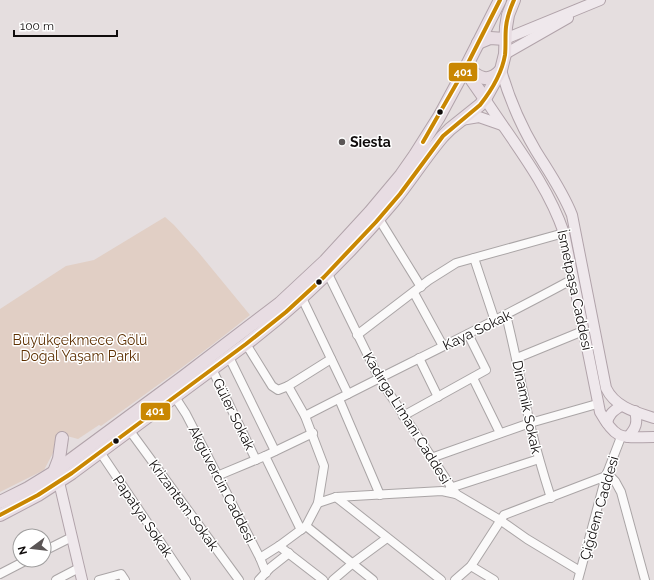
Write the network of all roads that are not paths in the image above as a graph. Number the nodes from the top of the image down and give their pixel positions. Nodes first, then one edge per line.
1 (500, 0) edge
2 (514, 0) edge
3 (600, 0) edge
4 (587, 6) junction
5 (505, 39) junction
6 (478, 43) junction
7 (505, 54) junction
8 (466, 67) junction
9 (502, 70) junction
10 (485, 99) junction
11 (460, 120) junction
12 (502, 125) junction
13 (536, 150) junction
14 (525, 158) junction
15 (378, 219) junction
16 (564, 233) junction
17 (474, 258) junction
18 (583, 270) junction
19 (328, 274) junction
20 (572, 276) junction
21 (421, 287) junction
22 (414, 293) junction
23 (302, 298) junction
24 (506, 315) junction
25 (495, 321) junction
26 (583, 331) junction
27 (468, 334) junction
28 (357, 336) junction
29 (246, 344) junction
30 (443, 346) junction
31 (229, 357) junction
32 (419, 358) junction
33 (517, 358) junction
34 (331, 359) junction
35 (212, 369) junction
36 (379, 378) junction
37 (473, 378) junction
38 (288, 386) junction
39 (348, 394) junction
40 (175, 397) junction
41 (438, 397) junction
42 (339, 399) junction
43 (597, 404) junction
44 (621, 406) junction
45 (635, 411) junction
46 (306, 416) junction
47 (403, 416) junction
48 (654, 418) edge
49 (530, 423) junction
50 (606, 423) junction
51 (130, 430) junction
52 (313, 433) junction
53 (500, 433) junction
54 (624, 437) junction
55 (654, 437) edge
56 (83, 450) junction
57 (276, 451) junction
58 (100, 452) junction
59 (265, 456) junction
60 (431, 458) junction
61 (539, 459) junction
62 (256, 460) junction
63 (607, 474) junction
64 (217, 476) junction
65 (56, 477) junction
66 (450, 488) junction
67 (456, 494) junction
68 (380, 495) junction
69 (336, 497) junction
70 (551, 498) junction
71 (0, 502) edge
72 (318, 503) junction
73 (0, 515) edge
74 (500, 520) junction
75 (304, 528) junction
76 (72, 537) junction
77 (387, 538) junction
78 (279, 546) junction
79 (52, 547) edge
80 (289, 553) junction
81 (260, 558) junction
82 (353, 563) junction
83 (471, 566) junction
84 (12, 568) edge
85 (79, 568) junction
86 (580, 571) junction
87 (266, 573) junction
88 (0, 574) edge
89 (56, 580) edge
90 (82, 580) edge
91 (99, 580) edge
92 (125, 580) edge
93 (186, 580) edge
94 (239, 580) edge
95 (259, 580) edge
96 (323, 580) edge
97 (333, 580) edge
98 (373, 580) edge
99 (441, 580) edge
100 (455, 580) edge
101 (494, 580) edge
102 (578, 580) edge
103 (645, 580) edge

1 - 6 highway
2 - 5 highway
3 - 4 main road
4 - 5 main road
4 - 7 main road
5 - 6 highway
5 - 7 highway
6 - 8 highway
7 - 9 highway
8 - 9 highway
8 - 10 highway
8 - 56 highway
9 - 10 highway
9 - 13 main road, İsmetpaşa Caddesi
10 - 11 highway
10 - 12 main road, İsmetpaşa Caddesi
11 - 12 main road
11 - 15 highway
12 - 14 main road, İsmetpaşa Caddesi
13 - 14 main road
13 - 18 main road, İsmetpaşa Caddesi
14 - 16 main road, İsmetpaşa Caddesi
15 - 19 highway
15 - 21 street
16 - 17 street
16 - 20 main road, İsmetpaşa Caddesi
17 - 21 street
17 - 25 street
18 - 20 main road
18 - 44 main road, İsmetpaşa Caddesi
19 - 23 highway
19 - 28 street, Kadırga Limanı Caddesi
20 - 24 street, Kaya Sokak
20 - 26 main road, İsmetpaşa Caddesi
21 - 22 street
22 - 28 street
22 - 30 street
23 - 29 highway
23 - 34 street
24 - 25 street, Kaya Sokak
24 - 33 street, Dinamik Sokak
25 - 27 street, Kaya Sokak
26 - 33 street
26 - 43 main road, İsmetpaşa Caddesi
27 - 30 street, Kaya Sokak
27 - 37 street
28 - 36 street, Kadırga Limanı Caddesi
29 - 31 highway
29 - 38 street
30 - 32 street, Kaya Sokak
31 - 35 highway
31 - 57 street
32 - 36 street, Kaya Sokak
32 - 41 street
33 - 49 street, Dinamik Sokak
34 - 38 street
34 - 39 street
35 - 40 highway
35 - 62 street, Güler Sokak
36 - 39 street, Kaya Sokak
36 - 47 street, Kadırga Limanı Caddesi
37 - 41 street
37 - 53 street
38 - 46 street
39 - 42 street, Kaya Sokak
40 - 51 highway
40 - 64 street, Akgüvercin Caddesi
41 - 47 street
42 - 46 street, Kaya Sokak
42 - 68 street
43 - 49 street
43 - 50 main road, İsmetpaşa Caddesi
44 - 45 main road, İsmetpaşa Caddesi
44 - 50 main road
45 - 48 main road, İsmetpaşa Caddesi
45 - 54 main road
46 - 52 street
47 - 60 street, Kadırga Limanı Caddesi
49 - 53 street
49 - 61 street, Dinamik Sokak
50 - 54 main road, İsmetpaşa Caddesi
51 - 58 highway
51 - 94 street, Krizantem Sokak
52 - 57 street
52 - 72 street
53 - 60 street
54 - 55 main road
54 - 63 street, Çiğdem Caddesi
56 - 65 highway
56 - 65 highway
57 - 59 street
58 - 65 highway
58 - 93 street, Papatya Sokak
59 - 62 street
59 - 75 street
60 - 66 street, Kadırga Limanı Caddesi
61 - 66 street
61 - 70 street, Dinamik Sokak
62 - 64 street
63 - 70 street
63 - 86 street, Çiğdem Caddesi
63 - 103 street
64 - 81 street, Akgüvercin Caddesi
65 - 71 highway
65 - 73 highway
65 - 76 main road
66 - 67 street, Kadırga Limanı Caddesi
67 - 68 street
67 - 74 street, Kadırga Limanı Caddesi
68 - 69 street
69 - 72 street
69 - 77 street
70 - 74 street
72 - 75 street
74 - 83 street
74 - 86 street, Kadırga Limanı Caddesi
75 - 78 street
75 - 82 street
76 - 79 street
76 - 85 main road
77 - 82 street
77 - 99 street
78 - 80 street
78 - 81 street
80 - 87 street
80 - 96 street
81 - 87 street, Akgüvercin Caddesi
82 - 97 street
82 - 98 street
83 - 100 street
83 - 101 street
84 - 88 street
85 - 89 street
85 - 90 main road
86 - 102 street, Çiğdem Caddesi
87 - 95 street
91 - 92 street

